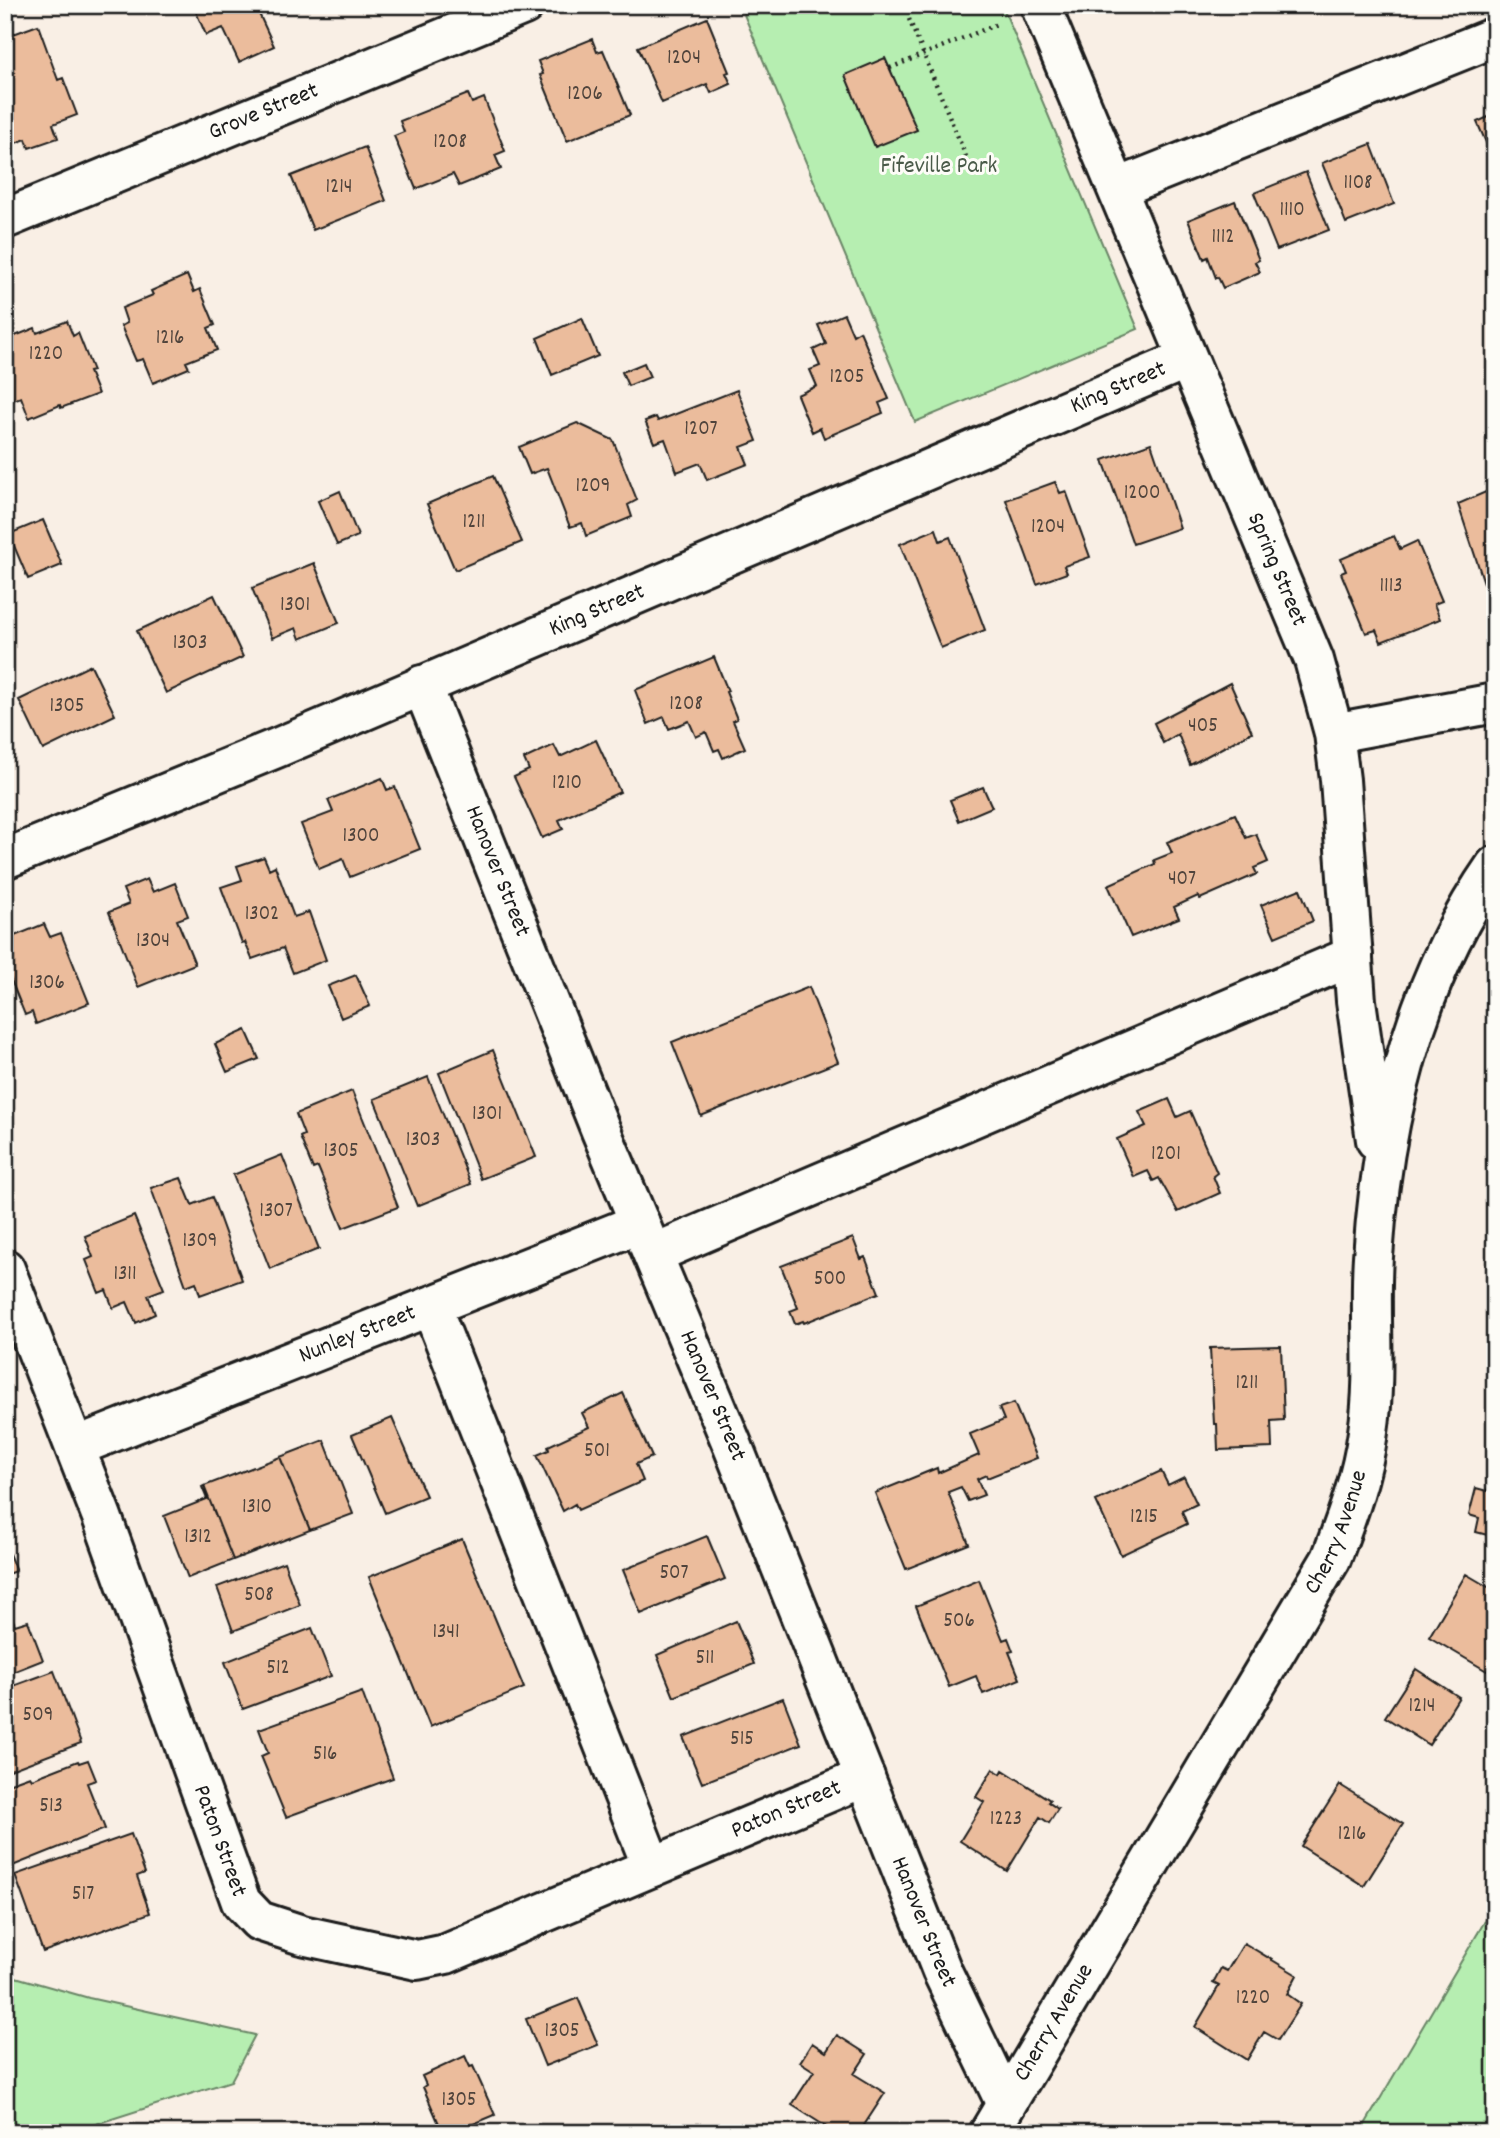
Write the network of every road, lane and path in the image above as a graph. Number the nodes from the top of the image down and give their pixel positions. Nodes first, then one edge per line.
1 (524, 5) edge
2 (1040, 6) edge
3 (909, 19) dead end
4 (1495, 37) edge
5 (923, 55) junction
6 (890, 68) dead end
7 (967, 159) dead end
8 (1118, 188) junction
9 (5, 219) edge
10 (1187, 359) junction
11 (422, 685) junction
12 (1495, 703) edge
13 (1334, 733) junction
14 (5, 859) edge
15 (1495, 866) edge
16 (1353, 956) junction
17 (1380, 1169) junction
18 (647, 1239) junction
19 (5, 1269) edge
20 (431, 1306) junction
21 (75, 1447) junction
22 (865, 1777) junction
23 (652, 1867) junction
24 (998, 2118) edge

1 - 9 street, Grove Street
2 - 5 path
2 - 8 street, Spring Street
3 - 5 path
4 - 8 street
5 - 6 path
5 - 7 path
8 - 10 street, Spring Street
10 - 11 street, King Street
10 - 13 street, Spring Street
11 - 14 street, King Street
11 - 18 street, Hanover Street
12 - 13 street
13 - 16 street, Spring Street
15 - 17 street, Cherry Avenue
16 - 17 street, Spring Street
16 - 18 street, Nunley Street
17 - 24 street, Cherry Avenue
18 - 20 street, Nunley Street
18 - 22 street, Hanover Street
19 - 21 street, Paton Street
20 - 21 street, Nunley Street
20 - 23 street
21 - 23 street, Paton Street
22 - 23 street, Paton Street
22 - 24 street, Hanover Street

